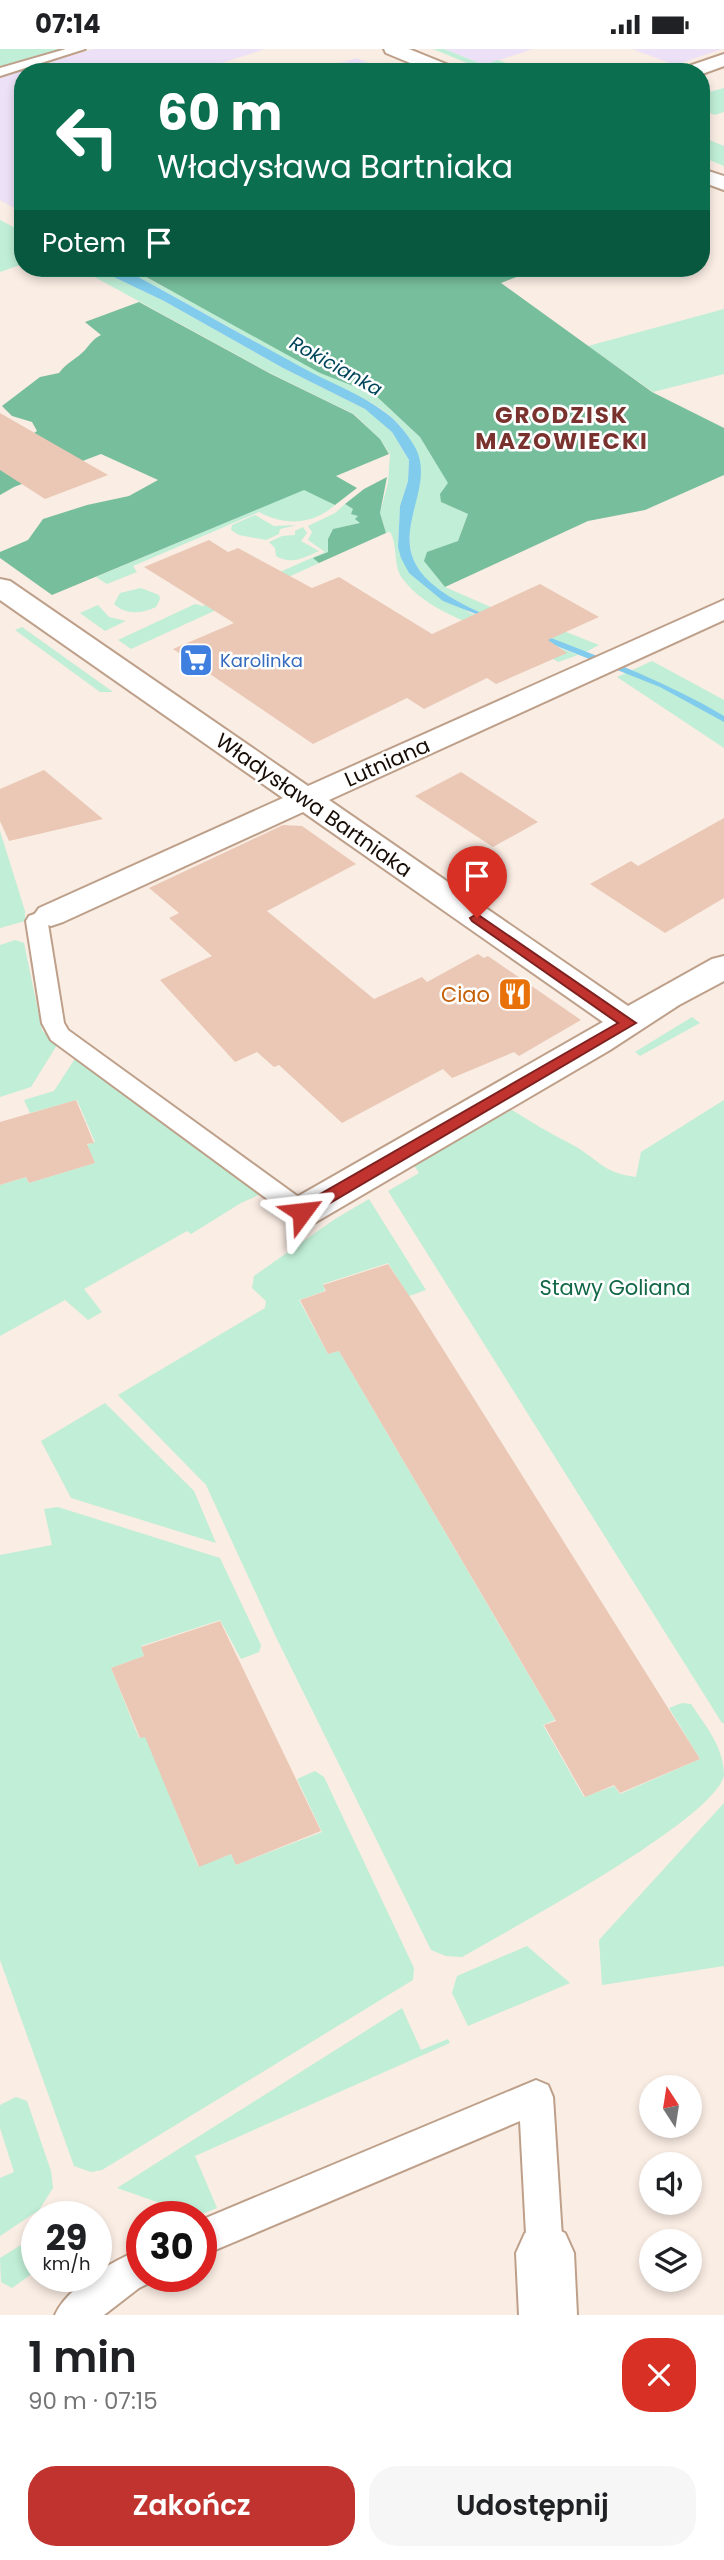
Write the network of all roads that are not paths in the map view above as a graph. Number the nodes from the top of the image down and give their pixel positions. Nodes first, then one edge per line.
1 (79, 49) edge
2 (393, 49) edge
3 (31, 63) edge
4 (427, 63) edge
5 (0, 587) edge
6 (724, 610) edge
7 (304, 799) junction
8 (51, 915) joint
9 (724, 967) edge
10 (629, 1023) junction
11 (302, 1212) joint
12 (217, 2231) edge
13 (545, 2253) joint
14 (126, 2276) edge
15 (74, 2315) edge
16 (548, 2315) edge

1 - 3 lane
2 - 4 street
5 - 7 street, Władysława Bartniaka
6 - 7 street, Lutniana
7 - 8 street, Lutniana
7 - 10 street, Władysława Bartniaka
8 - 11 lane
9 - 10 street
10 - 11 street
12 - 13 lane
13 - 16 street
14 - 15 lane

